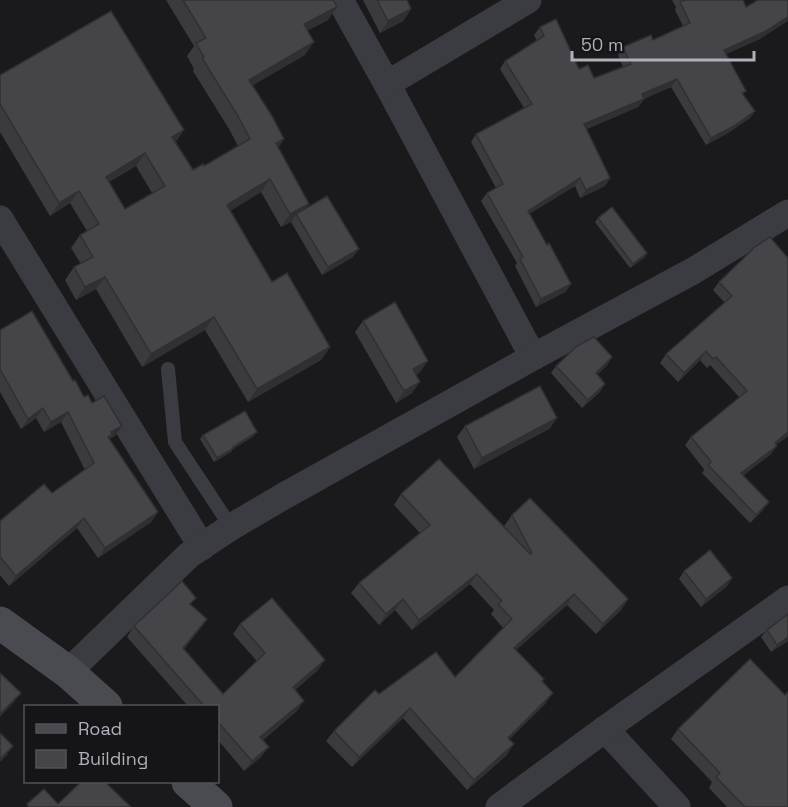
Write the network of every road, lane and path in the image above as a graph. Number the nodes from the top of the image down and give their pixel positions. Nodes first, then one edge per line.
1 (340, 0) edge
2 (528, 0) edge
3 (387, 84) junction
4 (788, 213) edge
5 (0, 219) edge
6 (533, 357) junction
7 (168, 369) dead end
8 (231, 527) junction
9 (202, 547) junction
10 (788, 599) edge
11 (0, 623) edge
12 (68, 672) junction
13 (105, 705) edge
14 (605, 729) junction
15 (189, 783) edge
16 (216, 807) edge
17 (499, 807) edge
18 (677, 807) edge

1 - 3 street
2 - 3 street
3 - 6 street
4 - 6 street
5 - 9 street
6 - 8 street
7 - 8 lane
8 - 9 street
9 - 12 street
10 - 14 street
11 - 12 street
12 - 13 street
14 - 17 street
14 - 18 street
15 - 16 street

